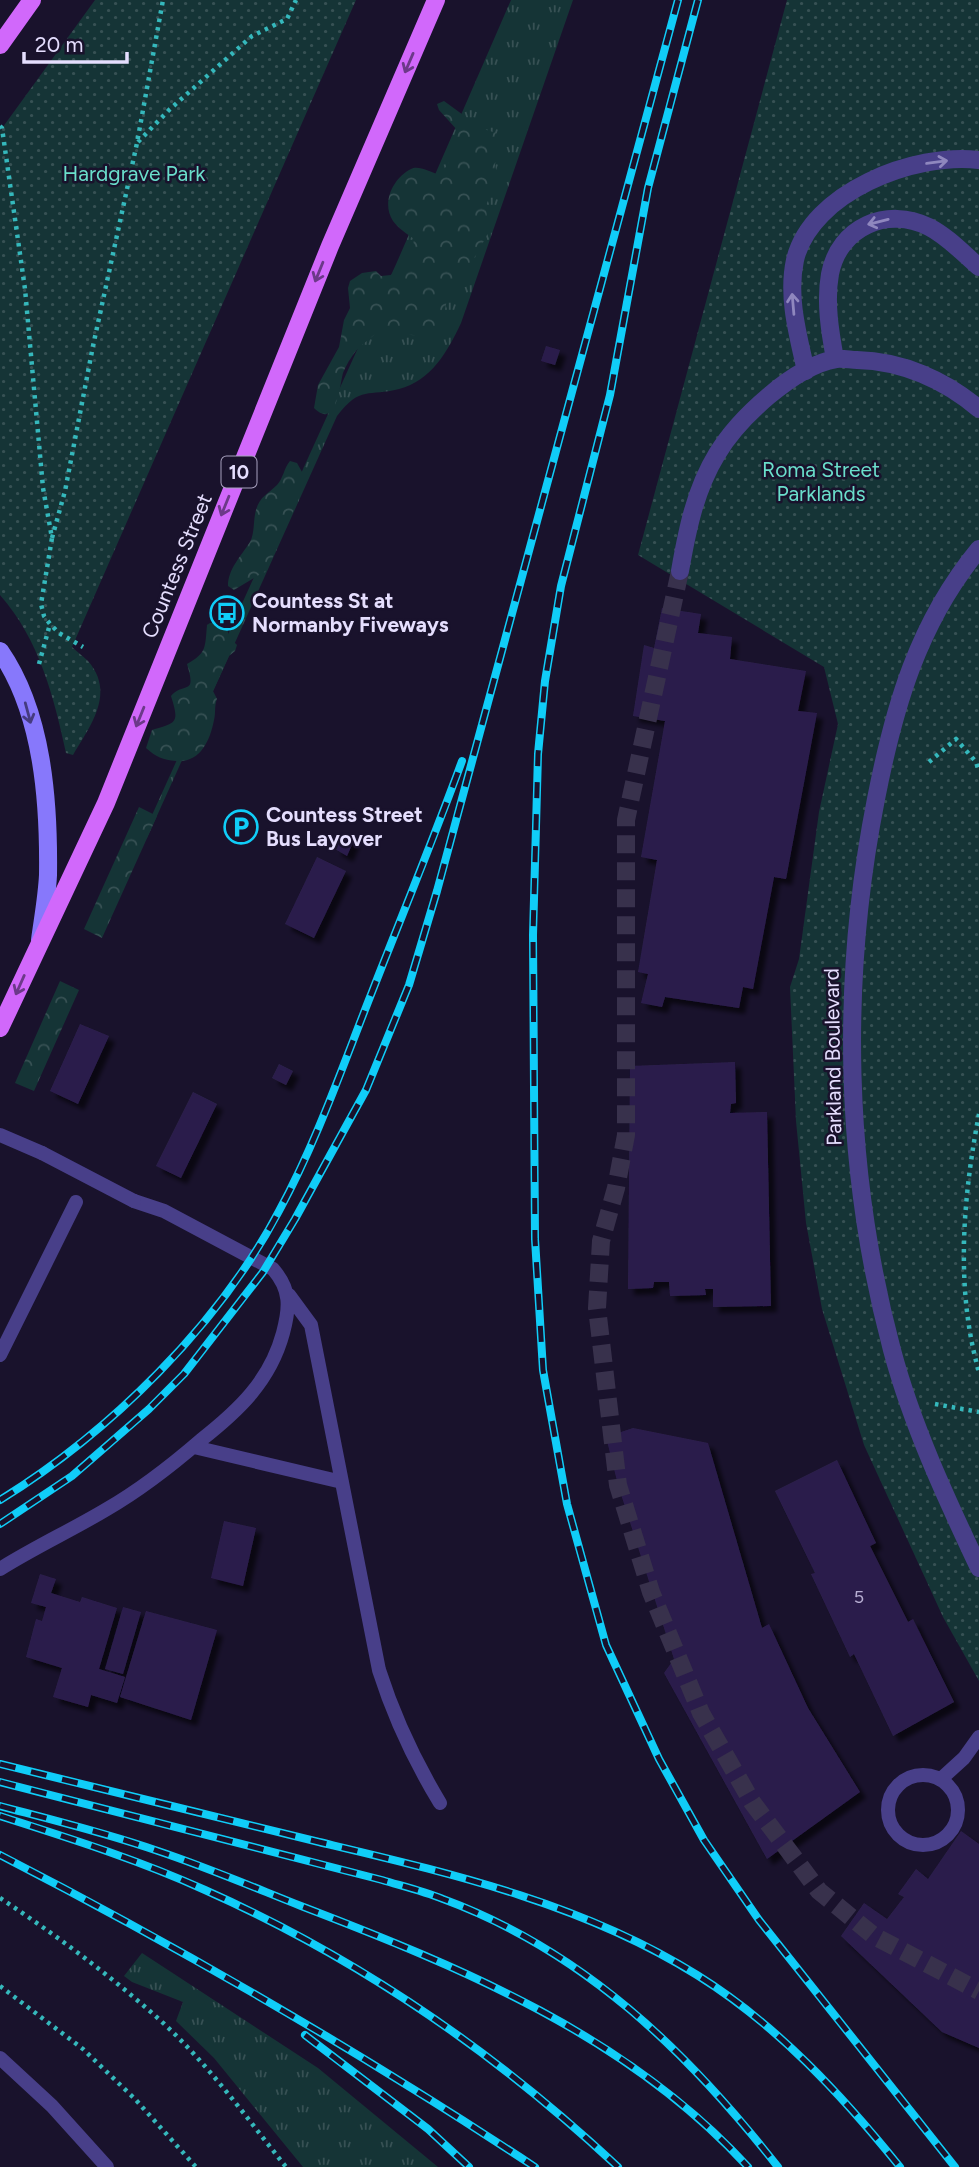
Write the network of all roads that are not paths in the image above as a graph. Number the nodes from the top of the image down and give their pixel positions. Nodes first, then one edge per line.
1 (32, 0) edge
2 (436, 0) edge
3 (0, 45) edge
4 (979, 160) edge
5 (979, 267) edge
6 (835, 359) junction
7 (806, 371) junction
8 (979, 409) edge
9 (979, 550) edge
10 (680, 571) tunnel mouth
11 (0, 651) edge
12 (40, 942) junction
13 (0, 1028) edge
14 (0, 1135) edge
15 (76, 1202) dead end
16 (288, 1294) junction
17 (0, 1355) edge
18 (194, 1447) junction
19 (342, 1482) junction
20 (979, 1568) edge
21 (0, 1569) edge
22 (979, 1737) edge
23 (941, 1779) junction
24 (440, 1803) dead end
25 (0, 2058) edge
26 (98, 2164) edge

1 - 3 main road
2 -> 12 main road, Countess Street / 10
7 -> 4 street
5 -> 6 street
6 - 7 street
6 - 8 street
7 - 10 street
9 - 20 street, Parkland Boulevard
11 -> 12 main road
12 -> 13 main road, Countess Street / 10
14 - 16 lane, bridge
15 - 17 lane
16 - 18 lane
16 - 19 lane
18 - 19 lane
18 - 21 lane
19 - 24 lane
22 - 23 lane
23 - 23 lane
25 - 26 lane

